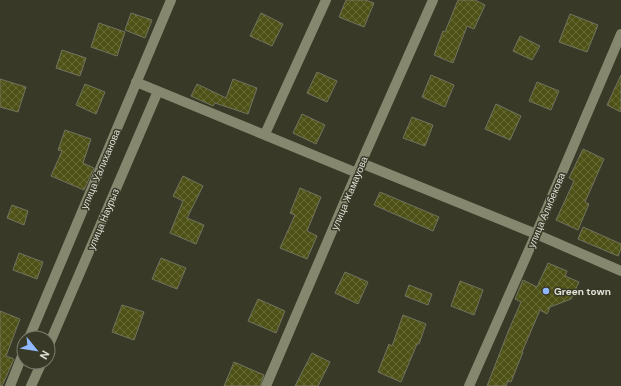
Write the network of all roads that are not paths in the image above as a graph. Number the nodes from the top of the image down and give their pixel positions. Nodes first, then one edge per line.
1 (171, 0) edge
2 (326, 0) edge
3 (433, 0) edge
4 (621, 34) edge
5 (136, 82) junction
6 (158, 91) junction
7 (265, 134) junction
8 (361, 163) junction
9 (357, 172) junction
10 (536, 234) junction
11 (621, 271) edge
12 (32, 330) edge
13 (55, 330) edge
14 (16, 370) edge
15 (38, 370) edge
16 (10, 386) edge
17 (31, 386) edge
18 (266, 386) edge
19 (469, 386) edge

1 - 5 street, улица Уалиханова
2 - 7 street
3 - 8 street, улица Жамауова
4 - 10 street, улица Алибекова
5 - 6 street
5 - 12 street, улица Уалиханова
6 - 7 street
6 - 13 street, улица Наурыз
7 - 9 street
8 - 9 street, улица Жамауова
8 - 10 street
9 - 18 street, улица Жамауова
10 - 11 street
10 - 19 street, улица Алибекова
14 - 16 street
15 - 17 street

